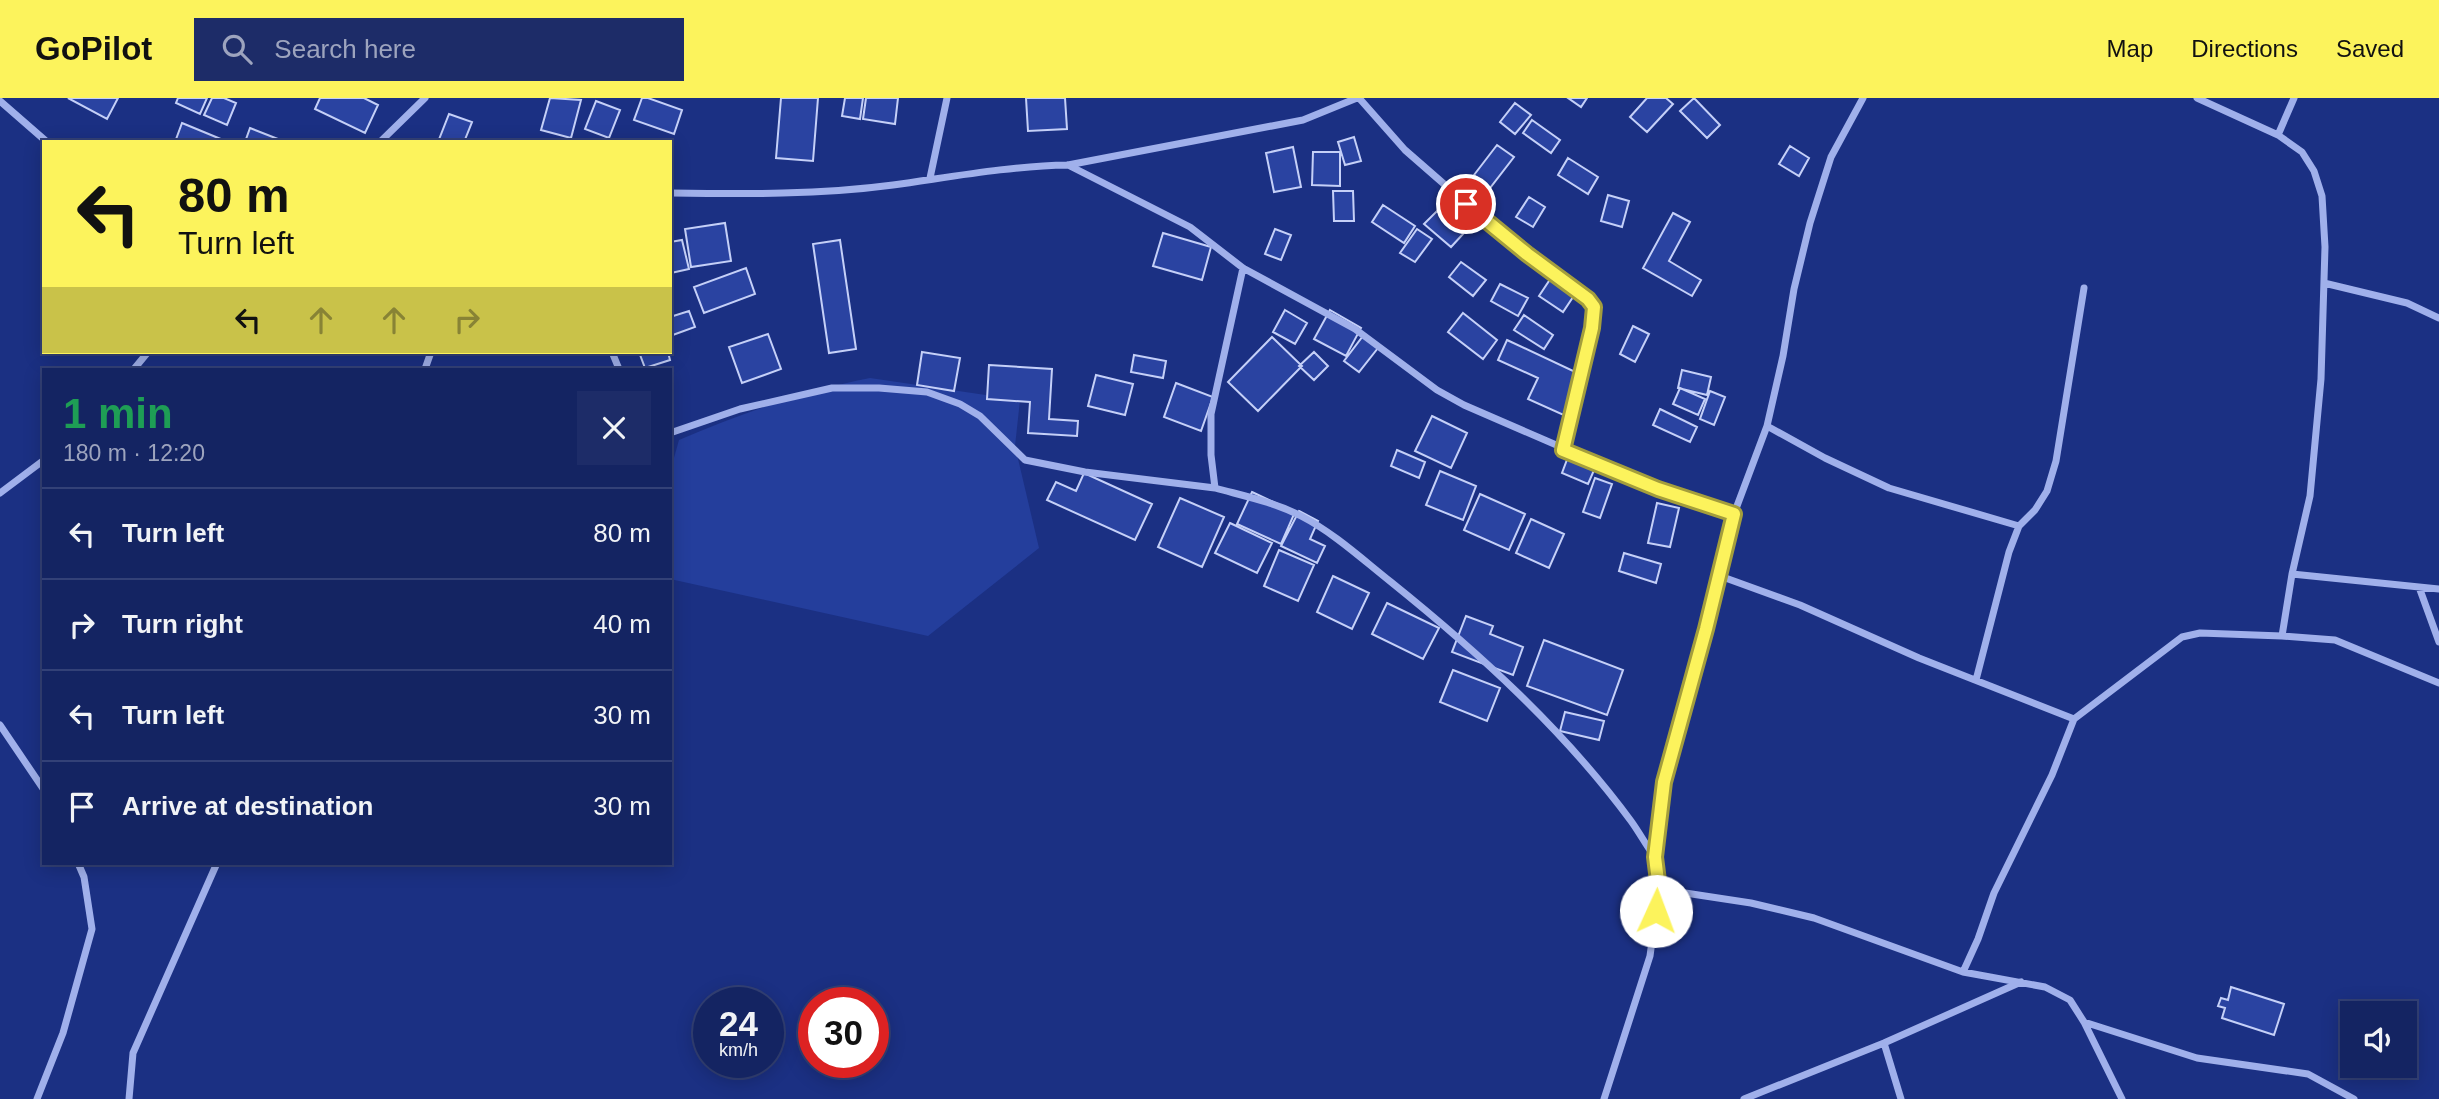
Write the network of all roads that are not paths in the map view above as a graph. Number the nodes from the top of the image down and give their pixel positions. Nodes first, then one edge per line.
1 (425, 98) edge
2 (947, 98) edge
3 (1358, 98) edge
4 (1863, 98) edge
5 (2197, 98) edge
6 (2294, 98) edge
7 (0, 101) edge
8 (2278, 135) junction
9 (45, 140) edge
10 (382, 140) edge
11 (1068, 165) junction
12 (930, 178) junction
13 (672, 193) edge
14 (1242, 268) junction
15 (2323, 283) junction
16 (2084, 288) dead end
17 (2439, 318) edge
18 (146, 354) edge
19 (135, 368) edge
20 (1767, 426) junction
21 (672, 432) edge
22 (1563, 450) junction
23 (42, 462) edge
24 (1215, 488) junction
25 (0, 493) edge
26 (1734, 514) junction
27 (2019, 526) junction
28 (2292, 574) junction
29 (1720, 576) junction
30 (2419, 587) junction
31 (2439, 589) edge
32 (2282, 636) junction
33 (2439, 642) edge
34 (1976, 680) junction
35 (2439, 682) edge
36 (2074, 719) junction
37 (0, 724) edge
38 (42, 787) edge
39 (1655, 857) junction
40 (79, 865) edge
41 (216, 865) edge
42 (1659, 889) junction
43 (1963, 972) junction
44 (2021, 982) junction
45 (2084, 1022) junction
46 (1884, 1043) junction
47 (2334, 1088) junction
48 (37, 1099) edge
49 (129, 1099) edge
50 (1604, 1099) edge
51 (1744, 1099) edge
52 (1901, 1099) edge
53 (2122, 1099) edge
54 (2334, 1099) edge
55 (2354, 1099) edge

1 - 10 street
2 - 12 street
3 - 11 street
3 - 22 street
4 - 20 street
5 - 8 street
6 - 8 street
7 - 9 street
8 - 15 street
11 - 12 street
11 - 14 street
12 - 13 street
14 - 22 street
14 - 24 street
15 - 17 street
15 - 28 street
16 - 27 street
18 - 19 street
20 - 26 street
20 - 27 street
21 - 24 street
22 - 26 street
23 - 25 street
24 - 39 street
26 - 29 street
27 - 34 street
28 - 30 street
28 - 32 street
29 - 34 street
29 - 39 street
30 - 31 street
30 - 33 street
32 - 35 street
32 - 36 street
34 - 36 street
36 - 43 street
37 - 38 street
39 - 42 street
40 - 48 street
41 - 49 street
42 - 43 street
42 - 50 street
43 - 44 street
44 - 45 street
44 - 46 street
45 - 47 street
45 - 53 street
46 - 51 street
46 - 52 street
47 - 54 street
47 - 55 street

